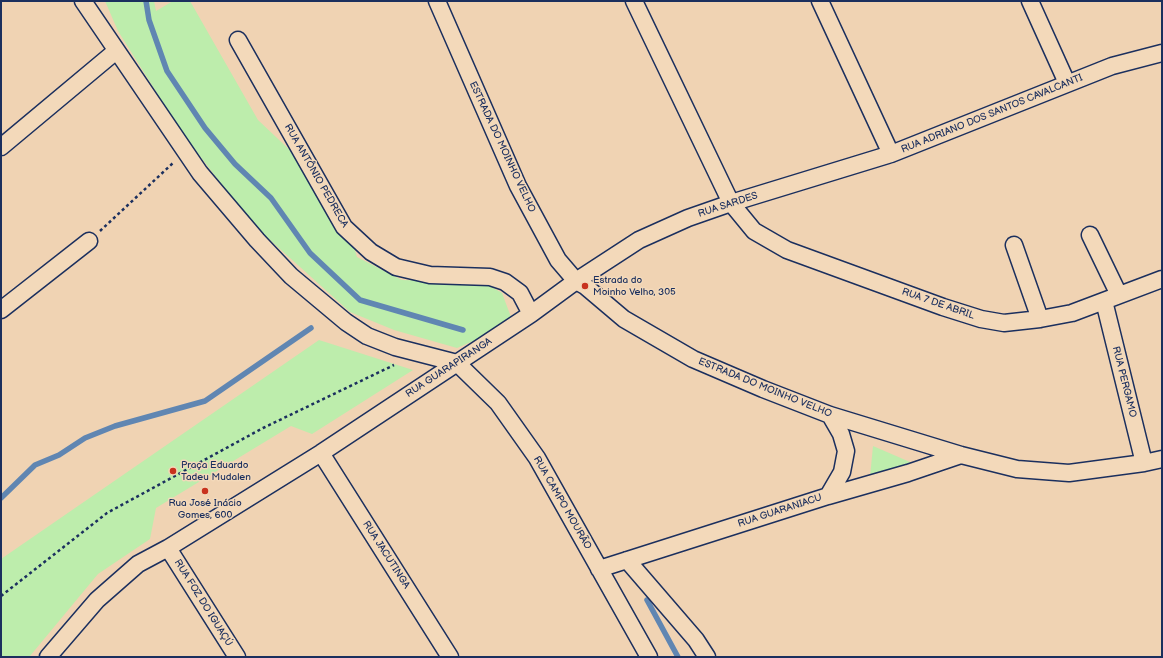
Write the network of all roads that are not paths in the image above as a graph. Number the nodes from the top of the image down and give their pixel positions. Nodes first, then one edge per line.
1 (83, 1) edge
2 (437, 1) edge
3 (634, 1) edge
4 (820, 1) edge
5 (1030, 1) edge
6 (238, 40) dead end
7 (116, 51) junction
8 (1162, 53) edge
9 (1067, 83) junction
10 (1, 147) edge
11 (891, 154) junction
12 (731, 203) junction
13 (1090, 235) dead end
14 (89, 241) road end
15 (1014, 245) dead end
16 (1162, 279) edge
17 (576, 281) junction
18 (1120, 295) junction
19 (1104, 301) junction
20 (1, 310) edge
21 (531, 314) junction
22 (1040, 319) junction
23 (457, 363) junction
24 (830, 415) junction
25 (321, 453) junction
26 (961, 455) junction
27 (1162, 459) edge
28 (1144, 463) junction
29 (828, 496) junction
30 (168, 548) junction
31 (627, 560) junction
32 (599, 569) junction
33 (48, 657) edge
34 (237, 657) edge
35 (450, 657) edge
36 (648, 657) edge
37 (707, 657) edge

1 - 7 street
2 - 17 street, ESTRADA DO MOINHO VELHO
3 - 12 street, RUA 7 DE ABRIL
4 - 11 street, RUA ADRIANO DOS SANTOS CAVALCANTI
5 - 9 street
6 - 21 street, RUA ANTÔNIO PEDRECA
7 - 10 street
7 - 23 street
8 - 9 street, RUA ADRIANO DOS SANTOS CAVALCANTI
9 - 11 street, RUA ADRIANO DOS SANTOS CAVALCANTI
11 - 12 street, RUA SARDES
12 - 17 street, RUA SARDES
12 - 22 street, RUA 7 DE ABRIL
13 - 18 street
14 - 20 street
15 - 22 street
16 - 18 street, RUA 7 DE ABRIL
17 - 21 street, RUA GUARAPIRANGA
17 - 24 street, ESTRADA DO MOINHO VELHO
18 - 19 street, RUA 7 DE ABRIL
19 - 22 street, RUA 7 DE ABRIL
19 - 28 street, RUA PERGAMO
21 - 23 street, RUA GUARAPIRANGA
23 - 25 street, RUA GUARAPIRANGA
23 - 32 street, RUA CAMPO MOURÃO
24 - 26 street, ESTRADA DO MOINHO VELHO
24 - 29 street
25 - 30 street, RUA GUARAPIRANGA
25 - 35 street, RUA JACUTINGA
26 - 28 street, ESTRADA DO MOINHO VELHO
26 - 29 street, RUA GUARANIACU
27 - 28 street, ESTRADA DO MOINHO VELHO
29 - 31 street, RUA GUARANIACU
30 - 33 street, RUA GUARAPIRANGA
30 - 34 street, RUA FOZ DO IGUAÇÚ
31 - 32 street, RUA GUARANIACU
31 - 37 street
32 - 36 street, RUA CAMPO MOURÃO

